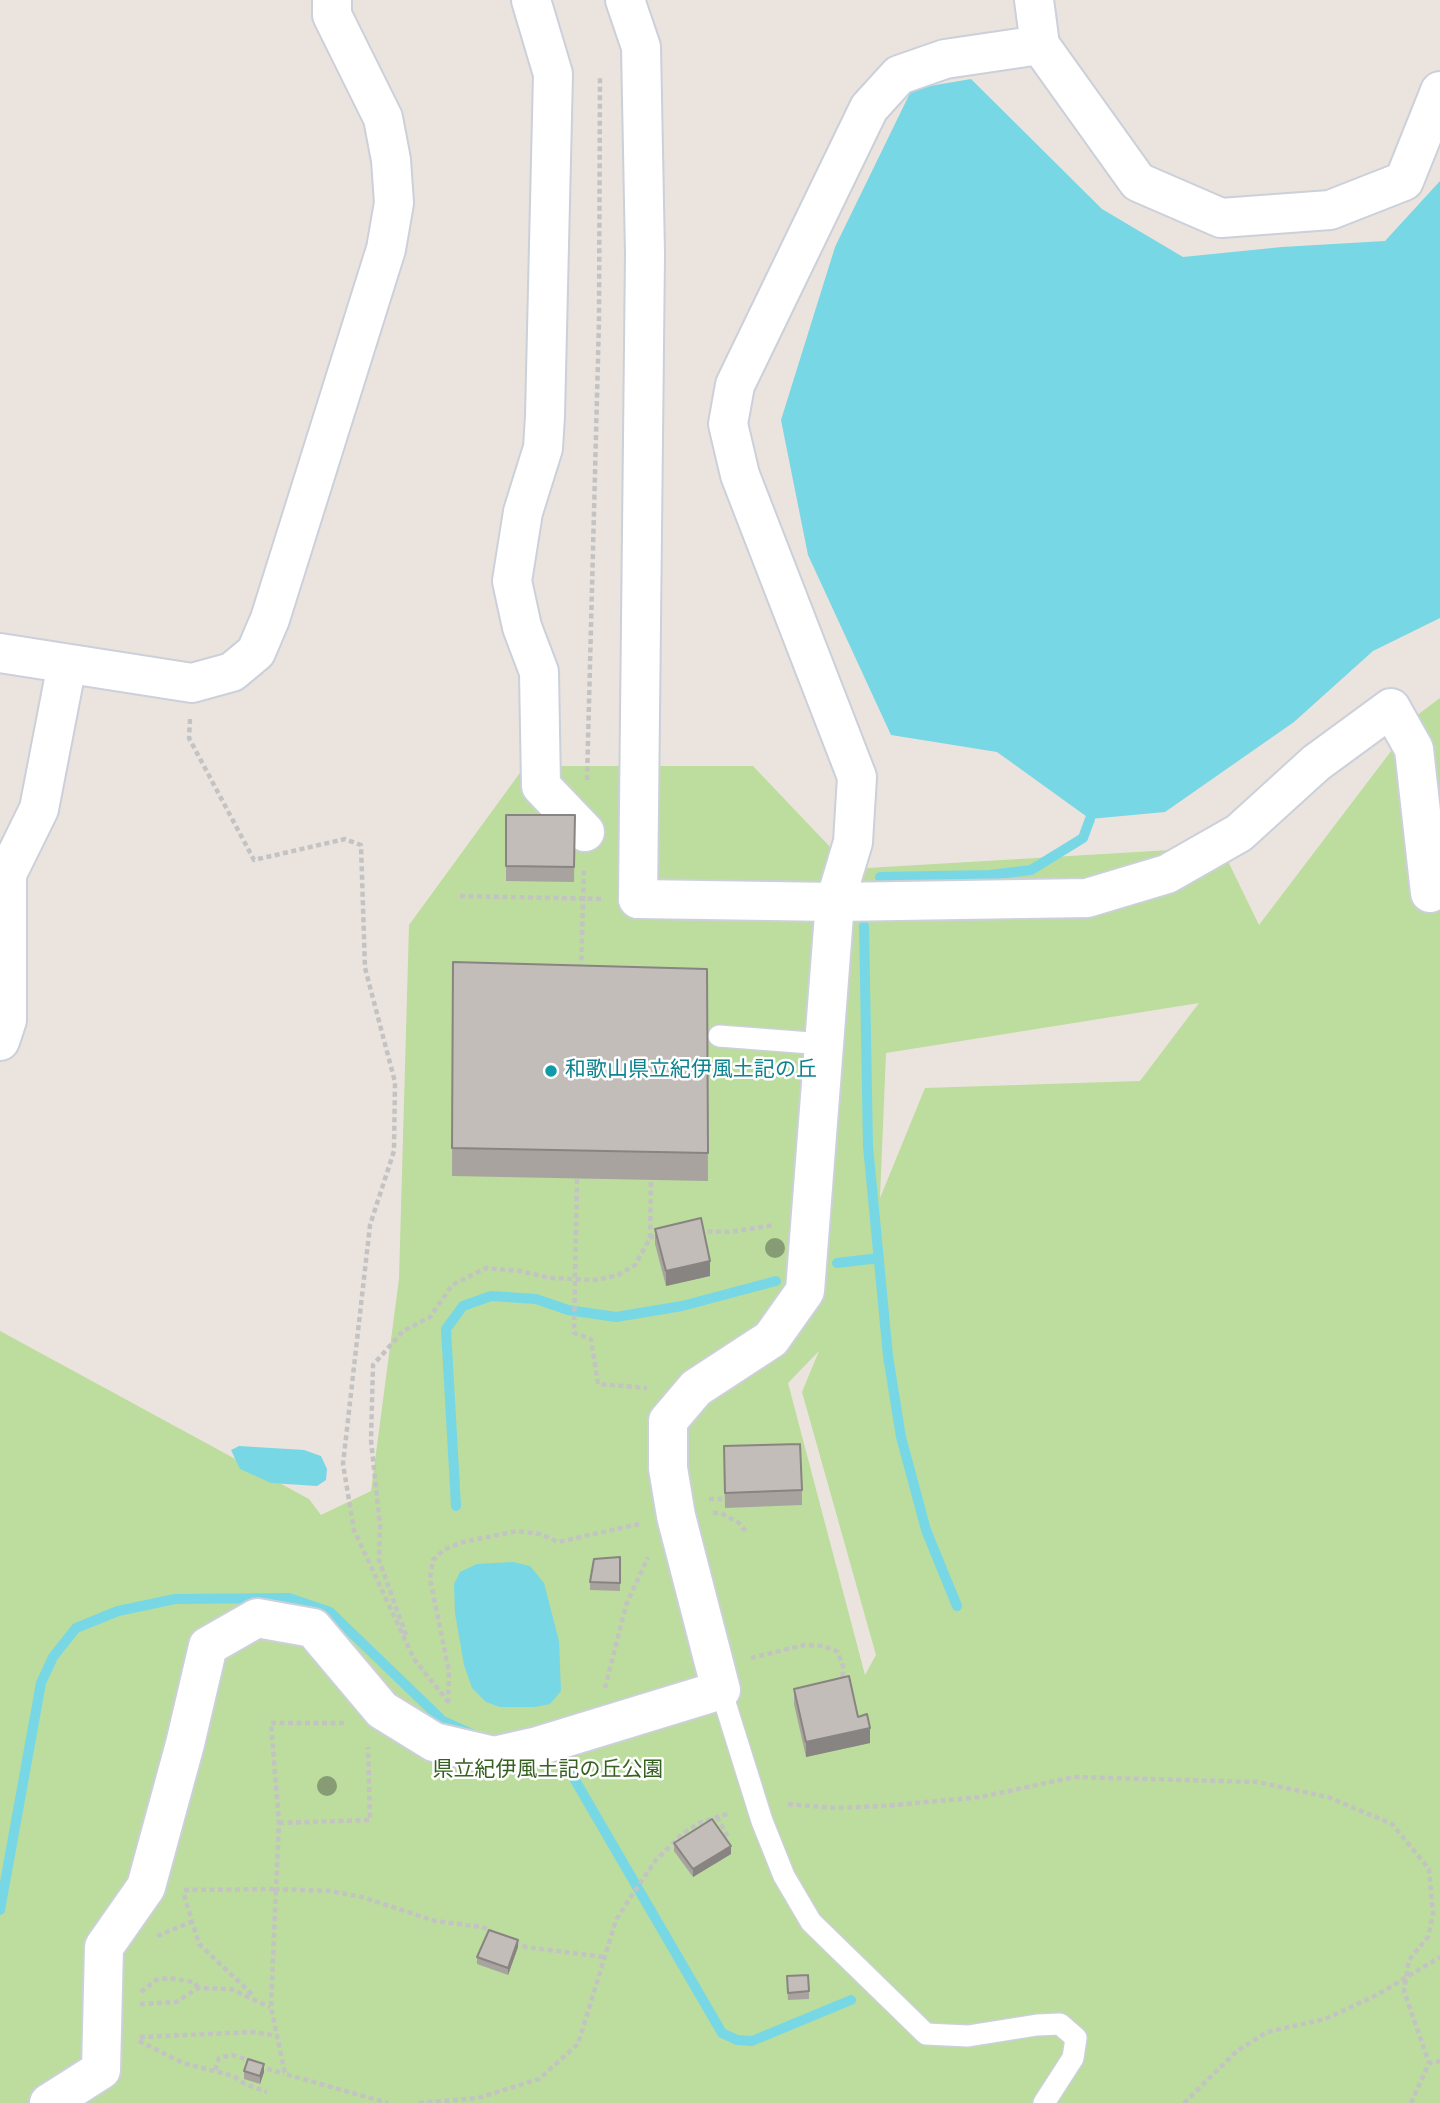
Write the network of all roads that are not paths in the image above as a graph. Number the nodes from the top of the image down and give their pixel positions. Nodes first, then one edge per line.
1 (332, 0) edge
2 (531, 0) edge
3 (625, 0) edge
4 (1034, 0) edge
5 (1040, 45) junction
6 (1440, 92) edge
7 (0, 653) edge
8 (66, 664) junction
9 (585, 832) road end
10 (1440, 886) edge
11 (835, 902) junction
12 (719, 1036) dead end
13 (0, 1041) edge
14 (824, 1044) junction
15 (719, 1681) junction
16 (49, 2103) edge
17 (1044, 2103) edge

1 - 8 street
2 - 9 street
3 - 11 street
4 - 5 street
5 - 6 street
5 - 11 street
7 - 8 street
8 - 13 street
10 - 11 street
11 - 14 street
12 - 14 lane
14 - 15 street
15 - 16 street
15 - 17 lane

